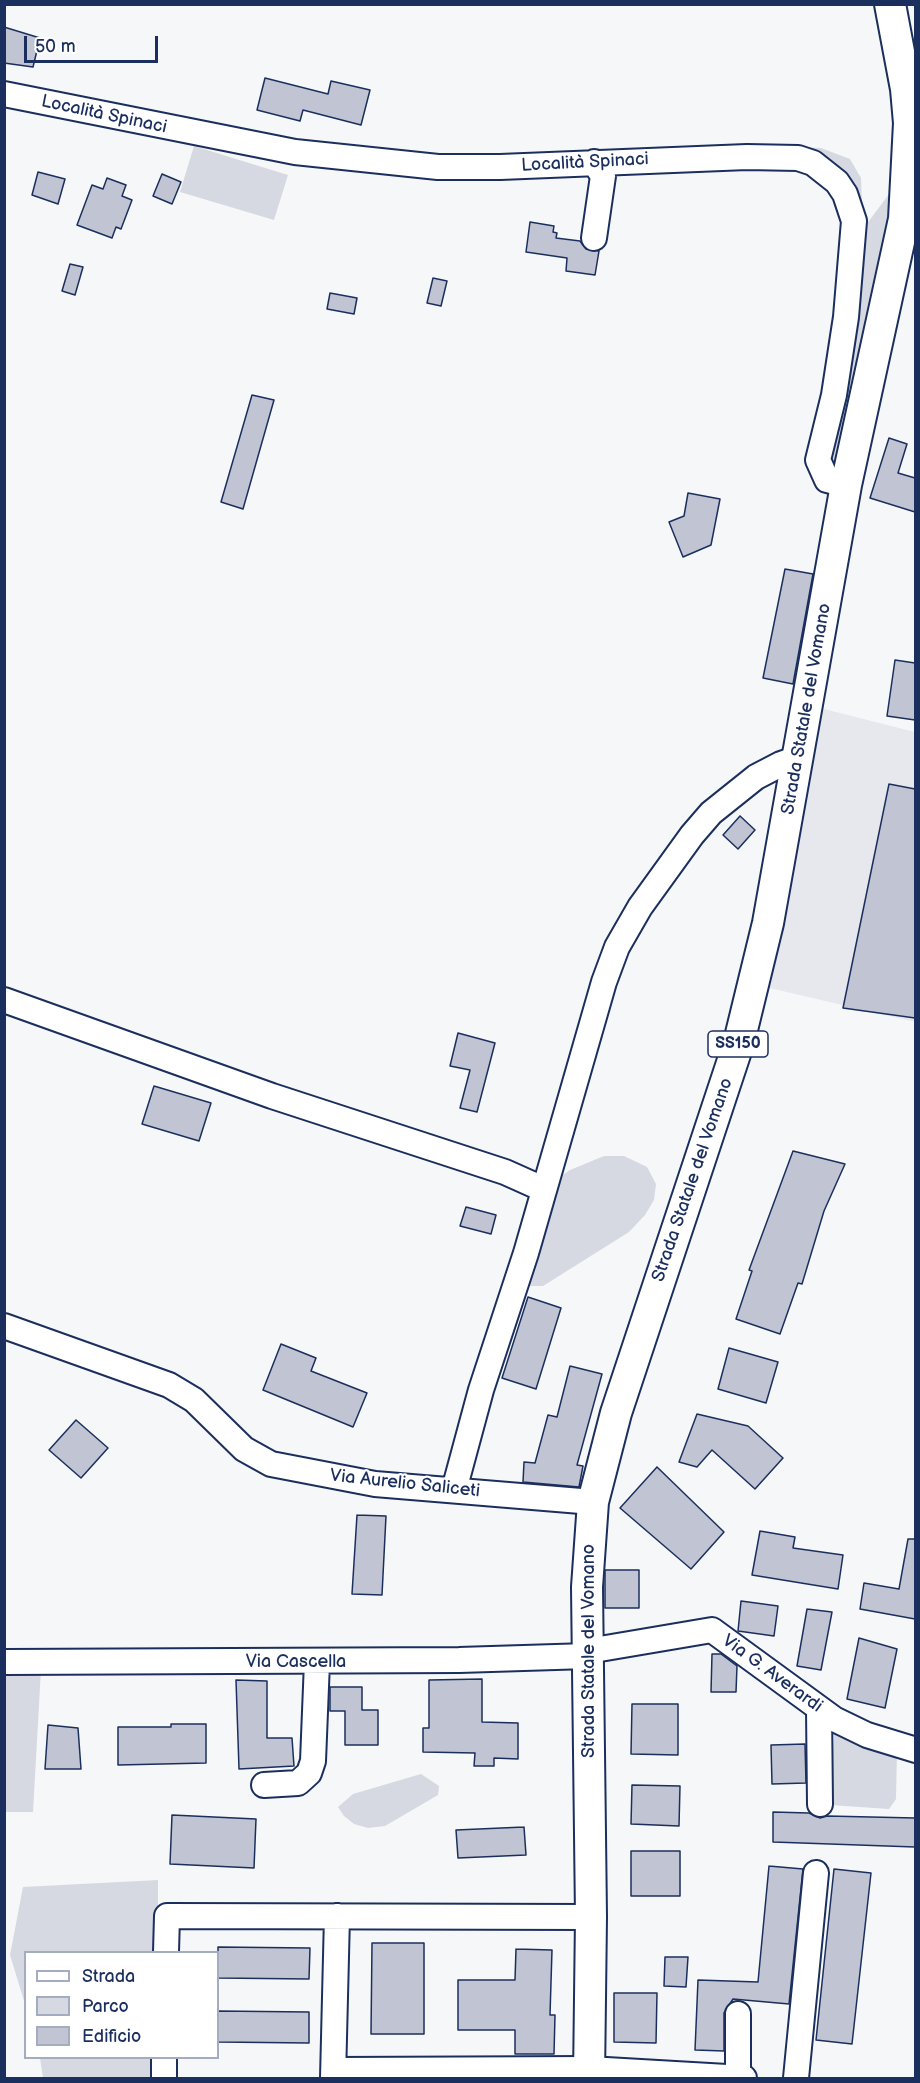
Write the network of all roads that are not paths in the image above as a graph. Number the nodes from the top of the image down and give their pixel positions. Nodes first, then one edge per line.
1 (890, 4) edge
2 (4, 94) edge
3 (594, 162) junction
4 (594, 238) dead end
5 (846, 485) junction
6 (798, 758) junction
7 (4, 1000) edge
8 (543, 1189) junction
9 (4, 1326) edge
10 (454, 1490) junction
11 (593, 1502) junction
12 (588, 1654) junction
13 (4, 1662) edge
14 (317, 1662) junction
15 (819, 1709) junction
16 (915, 1750) edge
17 (264, 1785) dead end
18 (820, 1804) dead end
19 (816, 1873) dead end
20 (336, 1916) junction
21 (591, 1917) junction
22 (166, 1951) edge
23 (738, 2014) dead end
24 (164, 2059) edge
25 (334, 2074) edge
26 (589, 2074) edge
27 (738, 2078) edge
28 (164, 2079) edge
29 (744, 2079) edge
30 (796, 2079) edge

1 - 5 main road, Strada Statale del Vomano / SS150
2 - 3 street, Località Spinaci
3 - 4 street
3 - 5 street, Località Spinaci
5 - 6 main road, Strada Statale del Vomano / SS150
6 - 8 street
6 - 11 main road, Strada Statale del Vomano / SS150
7 - 8 street
8 - 10 street
9 - 10 street, Via Aurelio Saliceti
10 - 11 street, Via Aurelio Saliceti
11 - 12 main road, Strada Statale del Vomano / SS150
12 - 14 street, Via Cascella
12 - 15 street, Via G. Averardi
12 - 21 main road, Strada Statale del Vomano / SS150
13 - 14 street, Via Cascella
14 - 17 street
15 - 16 street, Via G. Averardi
15 - 18 street
19 - 30 street
20 - 21 street
20 - 22 street
20 - 25 street
21 - 26 main road, Strada Statale del Vomano / SS150
23 - 27 street
24 - 28 street
25 - 26 street
26 - 27 street
27 - 29 street

